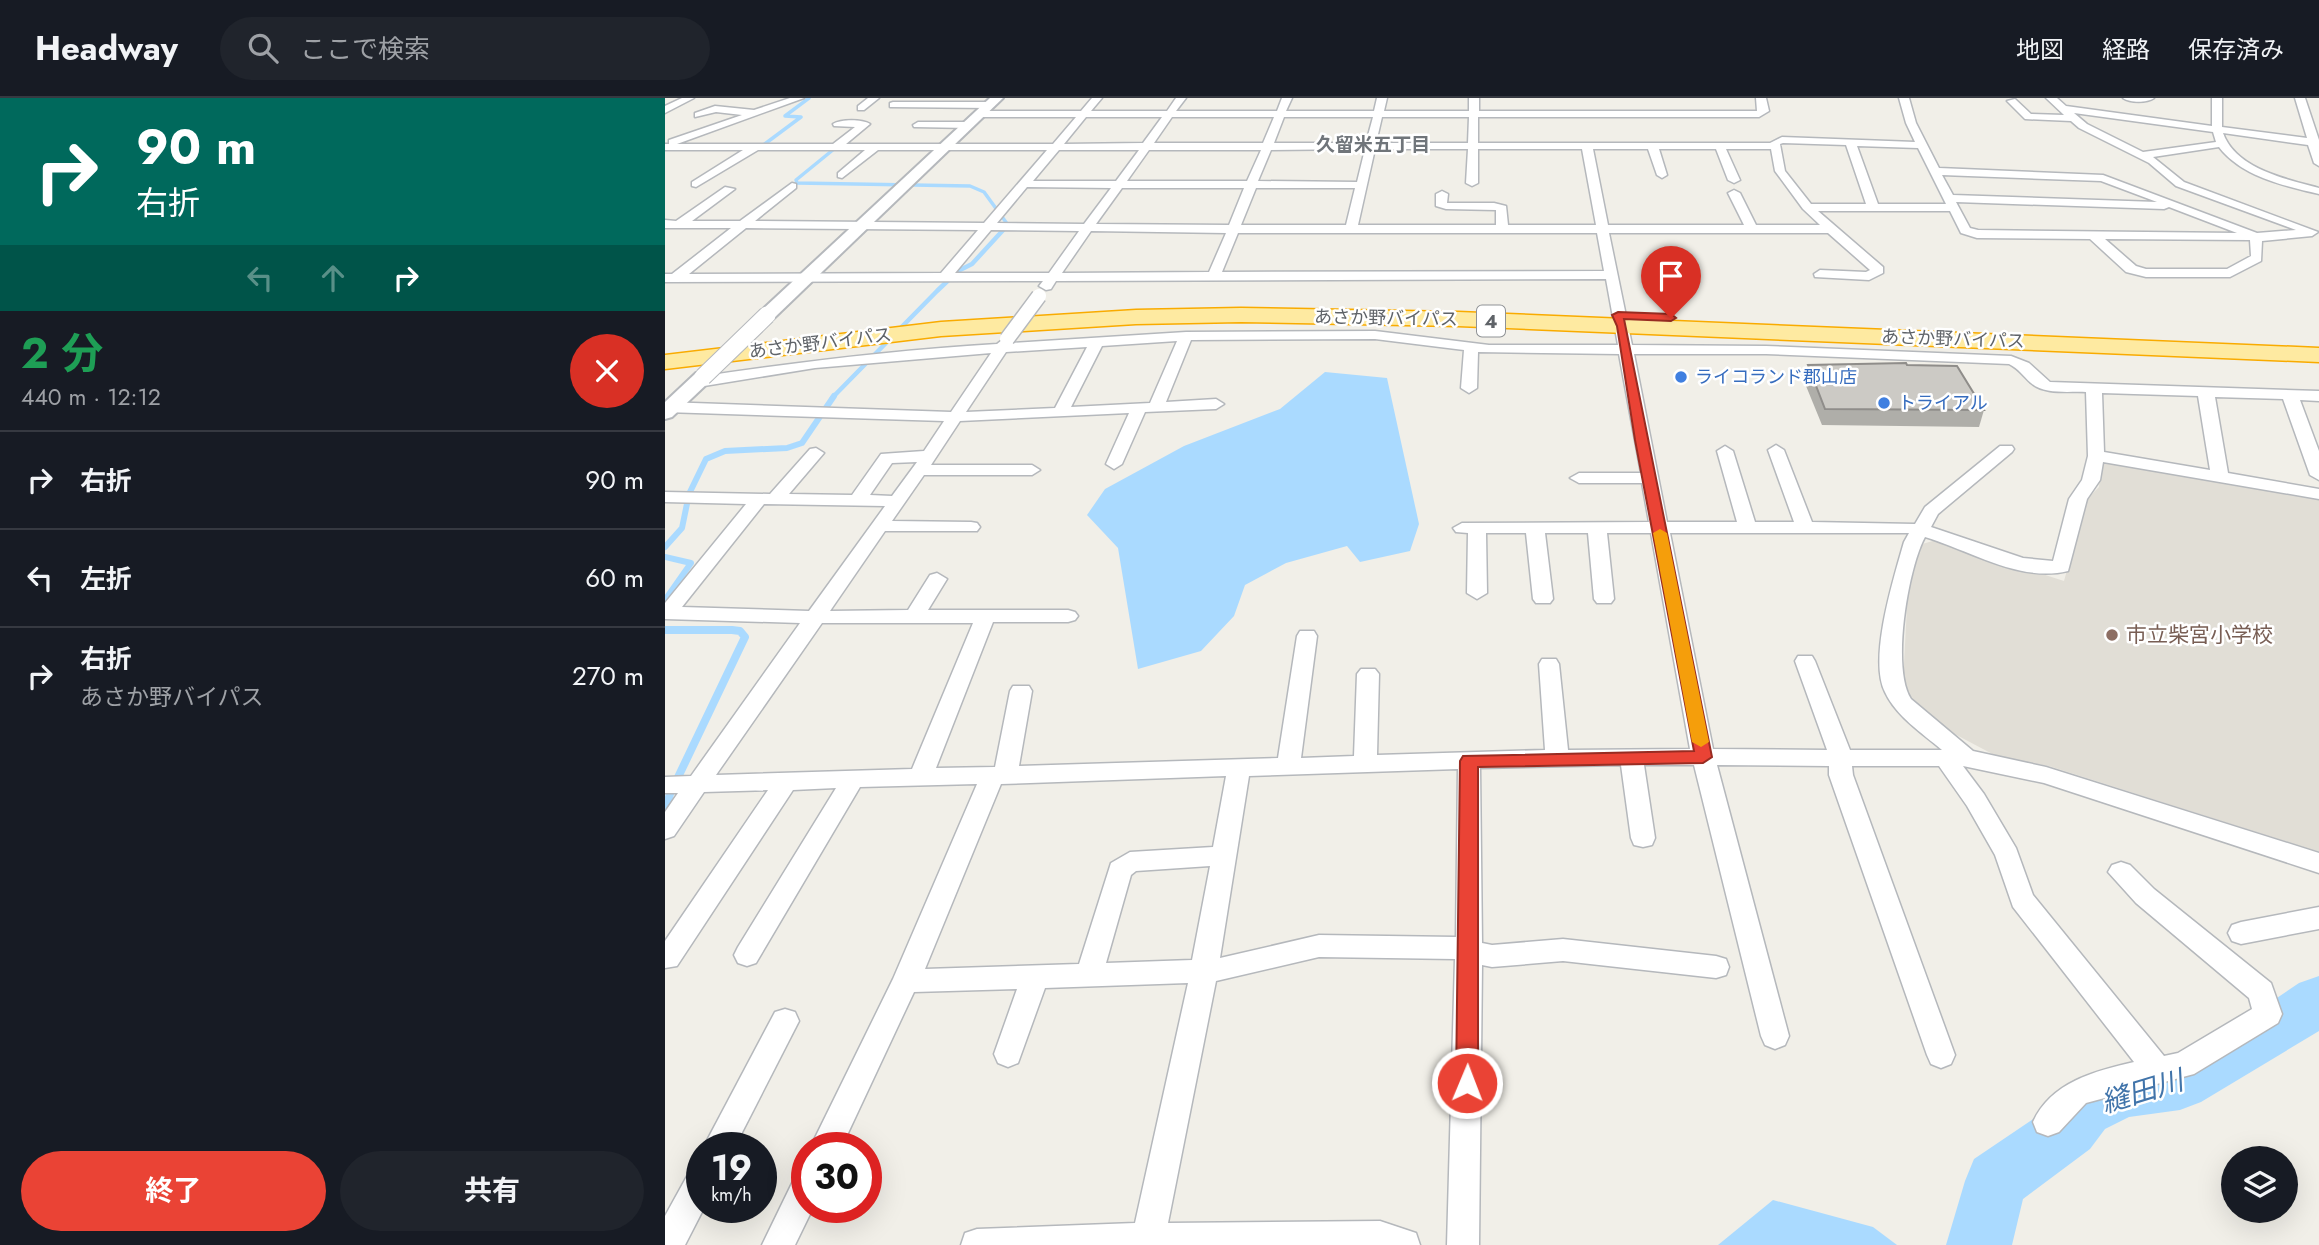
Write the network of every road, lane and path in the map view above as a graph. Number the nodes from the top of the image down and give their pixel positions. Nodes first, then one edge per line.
1 (689, 98) edge
2 (799, 98) edge
3 (874, 98) edge
4 (1097, 98) edge
5 (1181, 98) edge
6 (1287, 98) edge
7 (1382, 98) edge
8 (1474, 98) edge
9 (1761, 98) edge
10 (1904, 98) edge
11 (2051, 98) edge
12 (2128, 98) edge
13 (2148, 98) edge
14 (2217, 98) edge
15 (2300, 98) edge
16 (730, 99) edge
17 (2012, 101) dead end
18 (782, 104) junction
19 (893, 105) dead end
20 (989, 106) edge
21 (861, 108) dead end
22 (2064, 109) junction
23 (665, 110) edge
24 (1474, 113) junction
25 (755, 114) junction
26 (1084, 114) junction
27 (1168, 114) junction
28 (1280, 114) junction
29 (1378, 114) junction
30 (1670, 114) junction
31 (698, 115) dead end
32 (2074, 118) junction
33 (770, 120) dead end
34 (838, 124) dead end
35 (918, 125) dead end
36 (969, 125) junction
37 (687, 126) dead end
38 (1675, 128) dead end
39 (2217, 129) junction
40 (1623, 132) dead end
41 (665, 134) edge
42 (750, 134) dead end
43 (1850, 142) junction
44 (2316, 143) edge
45 (2222, 144) junction
46 (1626, 145) junction
47 (1652, 145) junction
48 (1719, 145) junction
49 (1922, 145) junction
50 (665, 146) edge
51 (1370, 146) junction
52 (1471, 146) junction
53 (1587, 146) junction
54 (1775, 146) junction
55 (1056, 147) junction
56 (1144, 147) junction
57 (1269, 147) junction
58 (690, 148) junction
59 (730, 148) junction
60 (754, 148) junction
61 (834, 148) junction
62 (874, 148) junction
63 (945, 148) junction
64 (2143, 155) junction
65 (673, 157) dead end
66 (2319, 163) edge
67 (1935, 172) junction
68 (842, 174) dead end
69 (1662, 175) dead end
70 (1734, 180) dead end
71 (1472, 183) dead end
72 (696, 184) dead end
73 (1025, 184) junction
74 (1118, 184) junction
75 (1252, 185) junction
76 (1361, 185) junction
77 (792, 186) dead end
78 (730, 189) dead end
79 (2319, 191) edge
80 (1442, 194) dead end
81 (1734, 194) dead end
82 (1950, 203) junction
83 (1807, 207) junction
84 (1873, 207) junction
85 (2181, 207) junction
86 (665, 224) edge
87 (679, 224) junction
88 (741, 224) junction
89 (863, 225) junction
90 (988, 227) junction
91 (1086, 228) junction
92 (1232, 229) junction
93 (1351, 229) junction
94 (1502, 229) junction
95 (1603, 229) junction
96 (1832, 229) junction
97 (1752, 230) junction
98 (2315, 232) edge
99 (2093, 235) junction
100 (2254, 236) junction
101 (1820, 274) dead end
102 (1611, 275) junction
103 (1214, 276) junction
104 (806, 277) junction
105 (945, 277) junction
106 (1053, 277) junction
107 (669, 280) edge
108 (1622, 330) junction
109 (1186, 336) junction
110 (1097, 341) junction
111 (1005, 343) junction
112 (2319, 343) edge
113 (1471, 348) junction
114 (665, 350) edge
115 (2319, 355) edge
116 (665, 362) edge
117 (700, 379) junction
118 (1469, 388) dead end
119 (2094, 388) junction
120 (2203, 392) junction
121 (2288, 395) junction
122 (2319, 396) edge
123 (1216, 404) dead end
124 (1148, 408) junction
125 (667, 409) edge
126 (1061, 412) junction
127 (956, 417) junction
128 (2007, 449) dead end
129 (1776, 450) dead end
130 (1725, 451) dead end
131 (816, 453) dead end
132 (2096, 456) junction
133 (925, 463) junction
134 (1114, 464) dead end
135 (1032, 470) dead end
136 (2319, 475) edge
137 (2220, 477) junction
138 (1579, 478) dead end
139 (1649, 478) junction
140 (2319, 494) edge
141 (665, 497) edge
142 (767, 499) junction
143 (857, 501) junction
144 (898, 501) junction
145 (880, 526) junction
146 (971, 527) dead end
147 (1597, 527) junction
148 (1659, 527) junction
149 (1748, 527) junction
150 (1805, 527) junction
151 (1535, 528) junction
152 (1919, 530) junction
153 (937, 579) dead end
154 (1477, 593) dead end
155 (1543, 599) dead end
156 (1604, 599) dead end
157 (666, 613) edge
158 (1068, 616) dead end
159 (816, 617) junction
160 (914, 617) junction
161 (985, 617) junction
162 (1307, 636) dead end
163 (1805, 661) dead end
164 (1549, 664) dead end
165 (1368, 674) dead end
166 (1021, 691) dead end
167 (1631, 757) junction
168 (1703, 757) junction
169 (1842, 757) junction
170 (1557, 758) junction
171 (1955, 758) junction
172 (1469, 761) junction
173 (1365, 764) junction
174 (1288, 766) junction
175 (1239, 768) junction
176 (999, 777) junction
177 (920, 779) junction
178 (852, 781) junction
179 (786, 782) junction
180 (698, 784) junction
181 (665, 785) edge
182 (665, 830) edge
183 (1643, 838) dead end
184 (1223, 856) junction
185 (2319, 863) edge
186 (2121, 872) dead end
187 (2319, 918) edge
188 (2241, 933) dead end
189 (1469, 952) junction
190 (747, 955) dead end
191 (668, 958) dead end
192 (1716, 967) dead end
193 (1204, 971) junction
194 (1089, 974) junction
195 (1035, 976) junction
196 (906, 981) junction
197 (786, 1021) dead end
198 (1775, 1036) dead end
199 (1008, 1054) dead end
200 (1941, 1055) dead end
201 (2159, 1072) junction
202 (2048, 1122) dead end
203 (727, 1132) edge
204 (833, 1132) edge
205 (686, 1210) edge
206 (791, 1219) edge
207 (1148, 1242) edge
208 (667, 1245) edge
209 (778, 1245) edge
210 (977, 1245) edge
211 (1404, 1245) edge
212 (1463, 1245) edge

1 - 23 street
2 - 18 street
3 - 21 street
4 - 26 street
5 - 27 street
6 - 28 street
7 - 29 street
8 - 24 street
9 - 30 street
10 - 49 street
11 - 22 street
12 - 13 street
14 - 39 street
15 - 44 street
16 - 18 street
17 - 32 street
18 - 25 street
19 - 20 street
20 - 26 street
20 - 36 street
22 - 32 street
22 - 39 street
24 - 29 street
24 - 30 street
24 - 52 street
25 - 31 street
25 - 33 street
25 - 50 street
26 - 27 street
26 - 55 street
27 - 28 street
27 - 56 street
28 - 29 street
28 - 57 street
29 - 51 street
30 - 38 street
32 - 64 street
34 - 61 street
35 - 36 street
36 - 63 street
37 - 41 street
39 - 44 street
39 - 45 street
40 - 46 street
42 - 59 street
43 - 49 street
43 - 54 street
43 - 84 street
44 - 66 street
45 - 64 street
45 - 79 street
46 - 47 street
46 - 53 street
47 - 48 street
47 - 69 street
48 - 54 street
48 - 70 street
49 - 67 street
50 - 58 street
51 - 52 street
51 - 57 street
51 - 76 street
52 - 53 street
52 - 71 street
53 - 95 street
54 - 83 street
55 - 56 street
55 - 63 street
55 - 73 street
56 - 57 street
56 - 74 street
57 - 75 street
58 - 59 street
58 - 65 street
59 - 60 street
60 - 61 street
60 - 72 street
61 - 62 street
62 - 63 street
62 - 68 street
63 - 89 street
64 - 98 street
67 - 82 street
67 - 85 street
73 - 74 street
73 - 90 street
74 - 75 street
74 - 91 street
75 - 76 street
75 - 92 street
76 - 93 street
77 - 88 street
78 - 87 street
80 - 94 street
81 - 97 street
82 - 84 street
82 - 85 street
82 - 99 street
83 - 84 street
83 - 96 street
85 - 100 street
86 - 87 street
87 - 88 street
88 - 89 street
88 - 107 street
89 - 90 street
89 - 104 street
90 - 91 street
90 - 105 street
91 - 92 street
91 - 106 street
92 - 93 street
92 - 103 street
93 - 94 street
94 - 95 street
95 - 97 street
95 - 102 street
96 - 97 street
96 - 101 street
98 - 100 street
99 - 100 street
99 - 100 street
102 - 103 street
102 - 108 street
103 - 106 street
104 - 105 street
104 - 107 street
104 - 117 street, bridge
105 - 106 street
106 - 111 street, bridge
108 - 112 highway, あさか野バイパス / 4
108 - 113 street
108 - 114 highway, あさか野バイパス / 4
108 - 115 highway, あさか野バイパス / 4
108 - 116 highway, あさか野バイパス / 4
108 - 119 street
108 - 139 street
109 - 110 street
109 - 113 street
109 - 124 street
110 - 111 street
110 - 126 street
111 - 117 street
111 - 127 street
113 - 118 street
117 - 125 street
119 - 120 street
119 - 132 street
120 - 121 street
120 - 137 street
121 - 122 street
121 - 136 street
123 - 124 street
124 - 126 street
124 - 134 street
125 - 127 street
126 - 127 street
127 - 133 street
128 - 152 street
129 - 150 street
130 - 149 street
131 - 142 street
132 - 137 street
132 - 152 street
133 - 135 street
133 - 143 street
133 - 144 street
137 - 140 street
138 - 139 street
139 - 148 street
141 - 142 street
142 - 143 street
142 - 157 street
143 - 144 street
144 - 145 street
145 - 146 street
145 - 159 street
147 - 148 street
147 - 151 street
147 - 156 street
148 - 149 street
148 - 168 street
149 - 150 street
150 - 152 street
151 - 154 street
151 - 155 street
152 - 171 street
153 - 160 street
157 - 159 street
158 - 161 street
159 - 160 street
159 - 180 street
160 - 161 street
161 - 177 street
162 - 174 street
163 - 169 street
164 - 170 street
165 - 173 street
166 - 176 street
167 - 168 street
167 - 170 street
167 - 183 street
168 - 169 street
168 - 198 street
169 - 171 street
169 - 200 street
170 - 172 street
171 - 185 street
171 - 201 street
172 - 173 street
172 - 189 street
173 - 174 street
174 - 175 street
175 - 176 street
175 - 184 street
176 - 177 street
176 - 196 street
177 - 178 street
178 - 179 street
178 - 190 street
179 - 180 street
179 - 191 street
180 - 181 street
180 - 182 street
184 - 193 street
184 - 194 street
186 - 201 street
187 - 188 street
189 - 192 street
189 - 193 street
189 - 212 street
193 - 194 street
193 - 207 street
194 - 195 street
195 - 196 street
195 - 199 street
196 - 204 street
197 - 203 street
201 - 202 street
205 - 208 street
206 - 209 street
207 - 210 street
207 - 211 street

